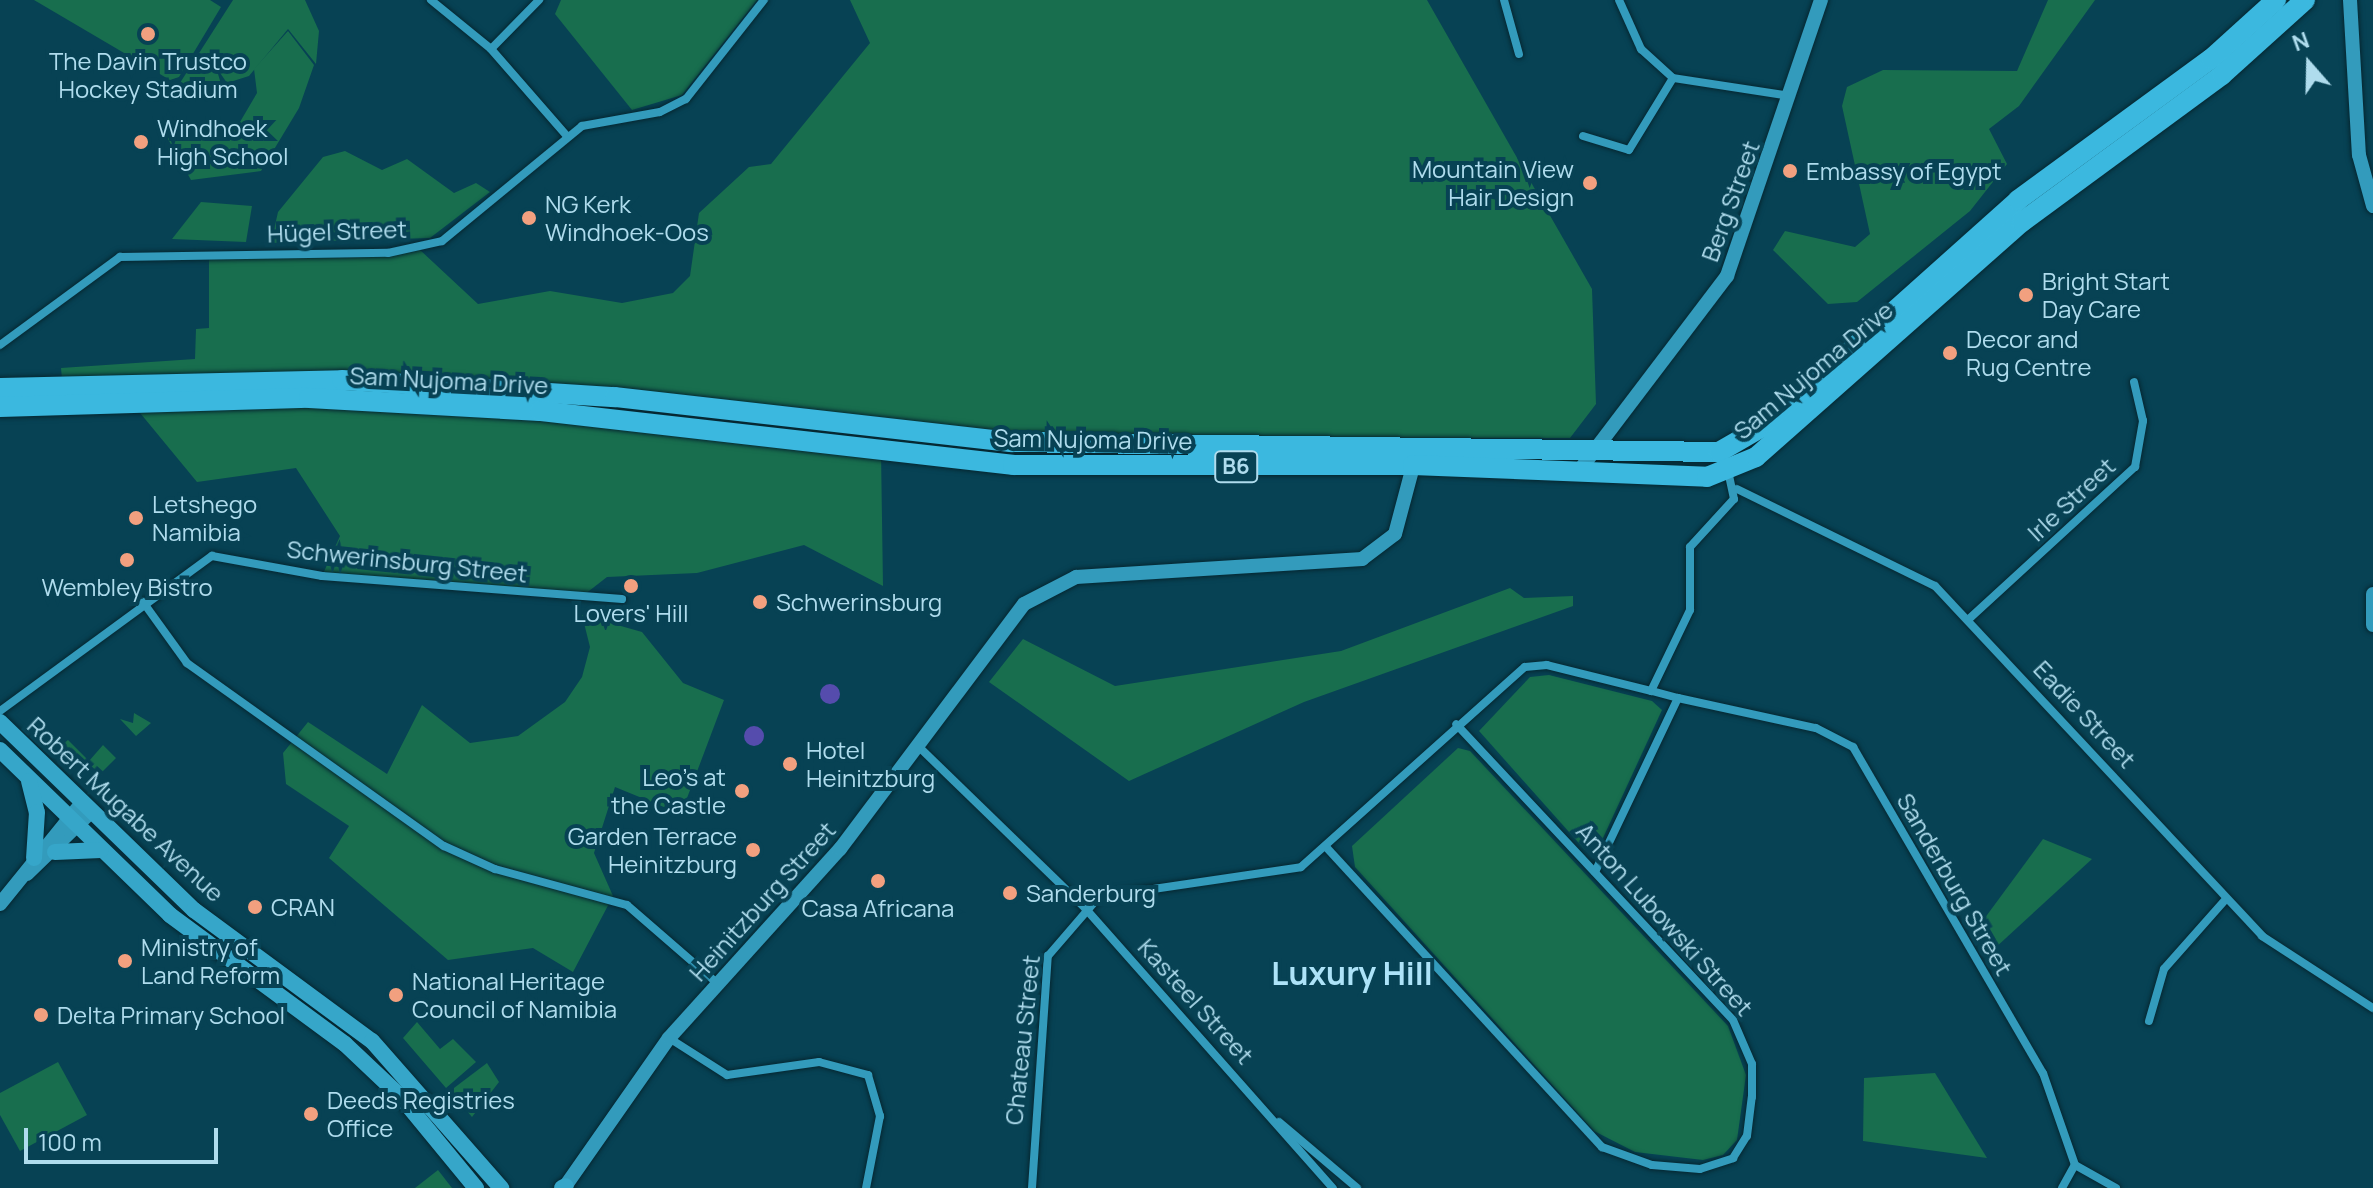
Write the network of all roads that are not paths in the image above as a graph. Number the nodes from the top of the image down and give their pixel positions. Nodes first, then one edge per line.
1 (431, 0) edge
2 (539, 0) edge
3 (764, 0) edge
4 (1504, 0) edge
5 (1619, 0) edge
6 (1821, 0) edge
7 (2276, 0) edge
8 (2305, 0) edge
9 (2350, 0) edge
10 (491, 49) junction
11 (1519, 54) dead end
12 (1673, 78) junction
13 (1790, 96) junction
14 (567, 136) junction
15 (1583, 136) dead end
16 (2373, 206) edge
17 (0, 345) edge
18 (2134, 382) dead end
19 (0, 388) edge
20 (0, 407) edge
21 (1591, 451) junction
22 (1719, 452) junction
23 (1415, 457) junction
24 (1579, 471) junction
25 (1732, 480) junction
26 (2373, 594) edge
27 (622, 599) dead end
28 (143, 602) junction
29 (1970, 618) junction
30 (2373, 625) edge
31 (1651, 691) junction
32 (1678, 698) junction
33 (0, 711) edge
34 (0, 722) edge
35 (1456, 724) junction
36 (920, 748) junction
37 (0, 750) edge
38 (28, 778) junction
39 (86, 809) junction
40 (72, 823) junction
41 (1326, 847) junction
42 (103, 851) junction
43 (55, 852) junction
44 (34, 858) junction
45 (1595, 872) junction
46 (21, 879) junction
47 (2226, 899) junction
48 (0, 904) edge
49 (1085, 908) junction
50 (717, 983) junction
51 (2373, 1008) edge
52 (2149, 1021) dead end
53 (669, 1038) junction
54 (1269, 1114) junction
55 (2075, 1165) junction
56 (564, 1187) edge
57 (476, 1188) edge
58 (501, 1188) edge
59 (866, 1188) edge
60 (1032, 1188) edge
61 (1333, 1188) edge
62 (1357, 1188) edge
63 (2062, 1188) edge
64 (2116, 1188) edge

1 - 10 street
2 - 10 street
3 - 14 street
4 - 11 street
5 - 12 street
6 - 13 street, Berg Street
7 - 22 highway, Sam Nujoma Drive
8 - 25 highway, Sam Nujoma Drive / B6
9 - 16 street
10 - 14 street
12 - 13 street
12 - 15 street
13 - 21 street, Berg Street
14 - 17 street, Hügel Street
18 - 29 street, Irle Street
19 - 23 highway, Sam Nujoma Drive / B6
20 - 23 highway, Sam Nujoma Drive / B6
21 - 22 highway, Sam Nujoma Drive / B6
21 - 23 highway, Sam Nujoma Drive / B6
21 - 24 street, Berg Street
22 - 25 street
23 - 24 highway, Sam Nujoma Drive / B6
23 - 36 street, Heinitzburg Street
24 - 25 highway, Sam Nujoma Drive / B6
25 - 29 street, Eadie Street
25 - 31 street
26 - 30 street
27 - 28 street, Schwerinsburg Street
28 - 33 street, Schwerinsburg Street
28 - 50 street
29 - 47 street, Eadie Street
31 - 32 street, Sanderburg Street
31 - 35 street
32 - 45 street
32 - 55 street, Sanderburg Street
34 - 39 main road, Robert Mugabe Avenue
35 - 41 street
35 - 45 street, Anton Lubowski Street
36 - 49 street, Kasteel Street
36 - 50 street, Heinitzburg Street
37 - 38 main road, Robert Mugabe Avenue
38 - 40 main road, Robert Mugabe Avenue
38 - 44 main road
39 - 40 street
39 - 58 main road, Robert Mugabe Avenue
40 - 42 main road, Robert Mugabe Avenue
40 - 43 street
40 - 44 street
41 - 45 street, Anton Lubowski Street
41 - 49 street
42 - 43 main road
42 - 57 main road, Robert Mugabe Avenue
43 - 46 street
44 - 46 street
46 - 48 street
47 - 51 street, Eadie Street
47 - 52 street
49 - 54 street, Kasteel Street
49 - 60 street, Chateau Street
50 - 53 street, Heinitzburg Street
53 - 56 street, Heinitzburg Street
53 - 59 street
54 - 61 street, Kasteel Street
54 - 62 street, Kasteel Street
55 - 63 street
55 - 64 street

